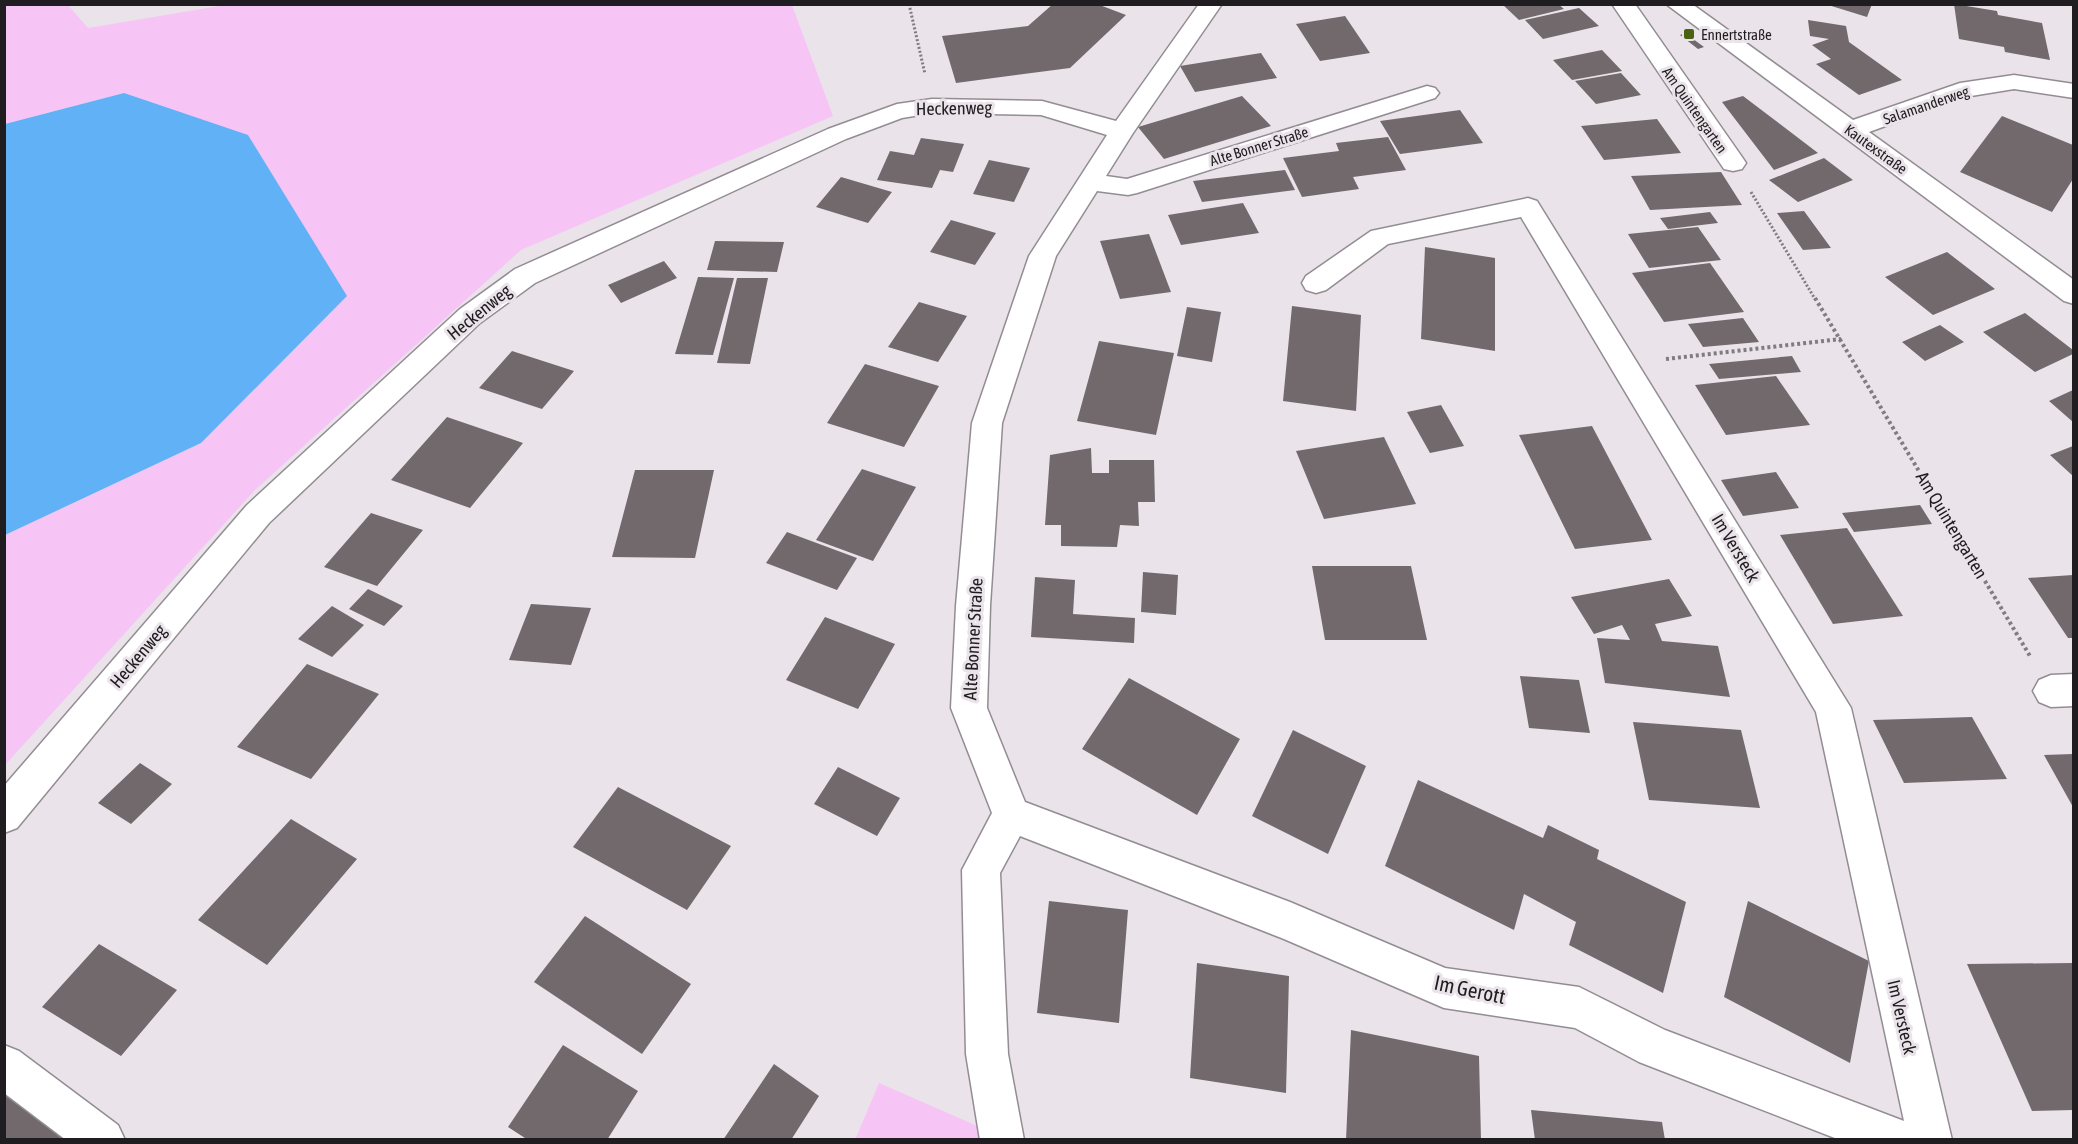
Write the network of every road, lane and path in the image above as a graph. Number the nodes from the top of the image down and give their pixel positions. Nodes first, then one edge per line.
1 (909, 4) edge
2 (1211, 4) edge
3 (1623, 4) edge
4 (1677, 4) edge
5 (2073, 91) edge
6 (1427, 93) dead end
7 (932, 106) junction
8 (1850, 130) junction
9 (1122, 131) junction
10 (1733, 164) joint
11 (1090, 182) junction
12 (1316, 284) dead end
13 (2073, 294) edge
14 (1841, 339) junction
15 (1624, 363) junction
16 (2062, 691) edge
17 (4, 815) edge
18 (1011, 815) junction
19 (4, 1066) edge
20 (103, 1140) edge
21 (1002, 1140) edge
22 (1898, 1140) edge
23 (1930, 1140) edge

1 - 7 path
2 - 9 street, Alte Bonner Straße
3 - 10 street, Am Quintengarten
4 - 8 street, Kautexstraße
5 - 8 street, Salamanderweg
6 - 11 street, Alte Bonner Straße
7 - 9 street, Heckenweg
7 - 17 street, Heckenweg
8 - 13 street, Kautexstraße
9 - 11 street, Alte Bonner Straße
10 - 14 path, Am Quintengarten
11 - 18 street, Alte Bonner Straße
12 - 15 street, Im Versteck
14 - 15 path
14 - 16 path, Am Quintengarten
15 - 23 street, Im Versteck
18 - 21 street
18 - 22 street, Im Gerott
19 - 20 street

